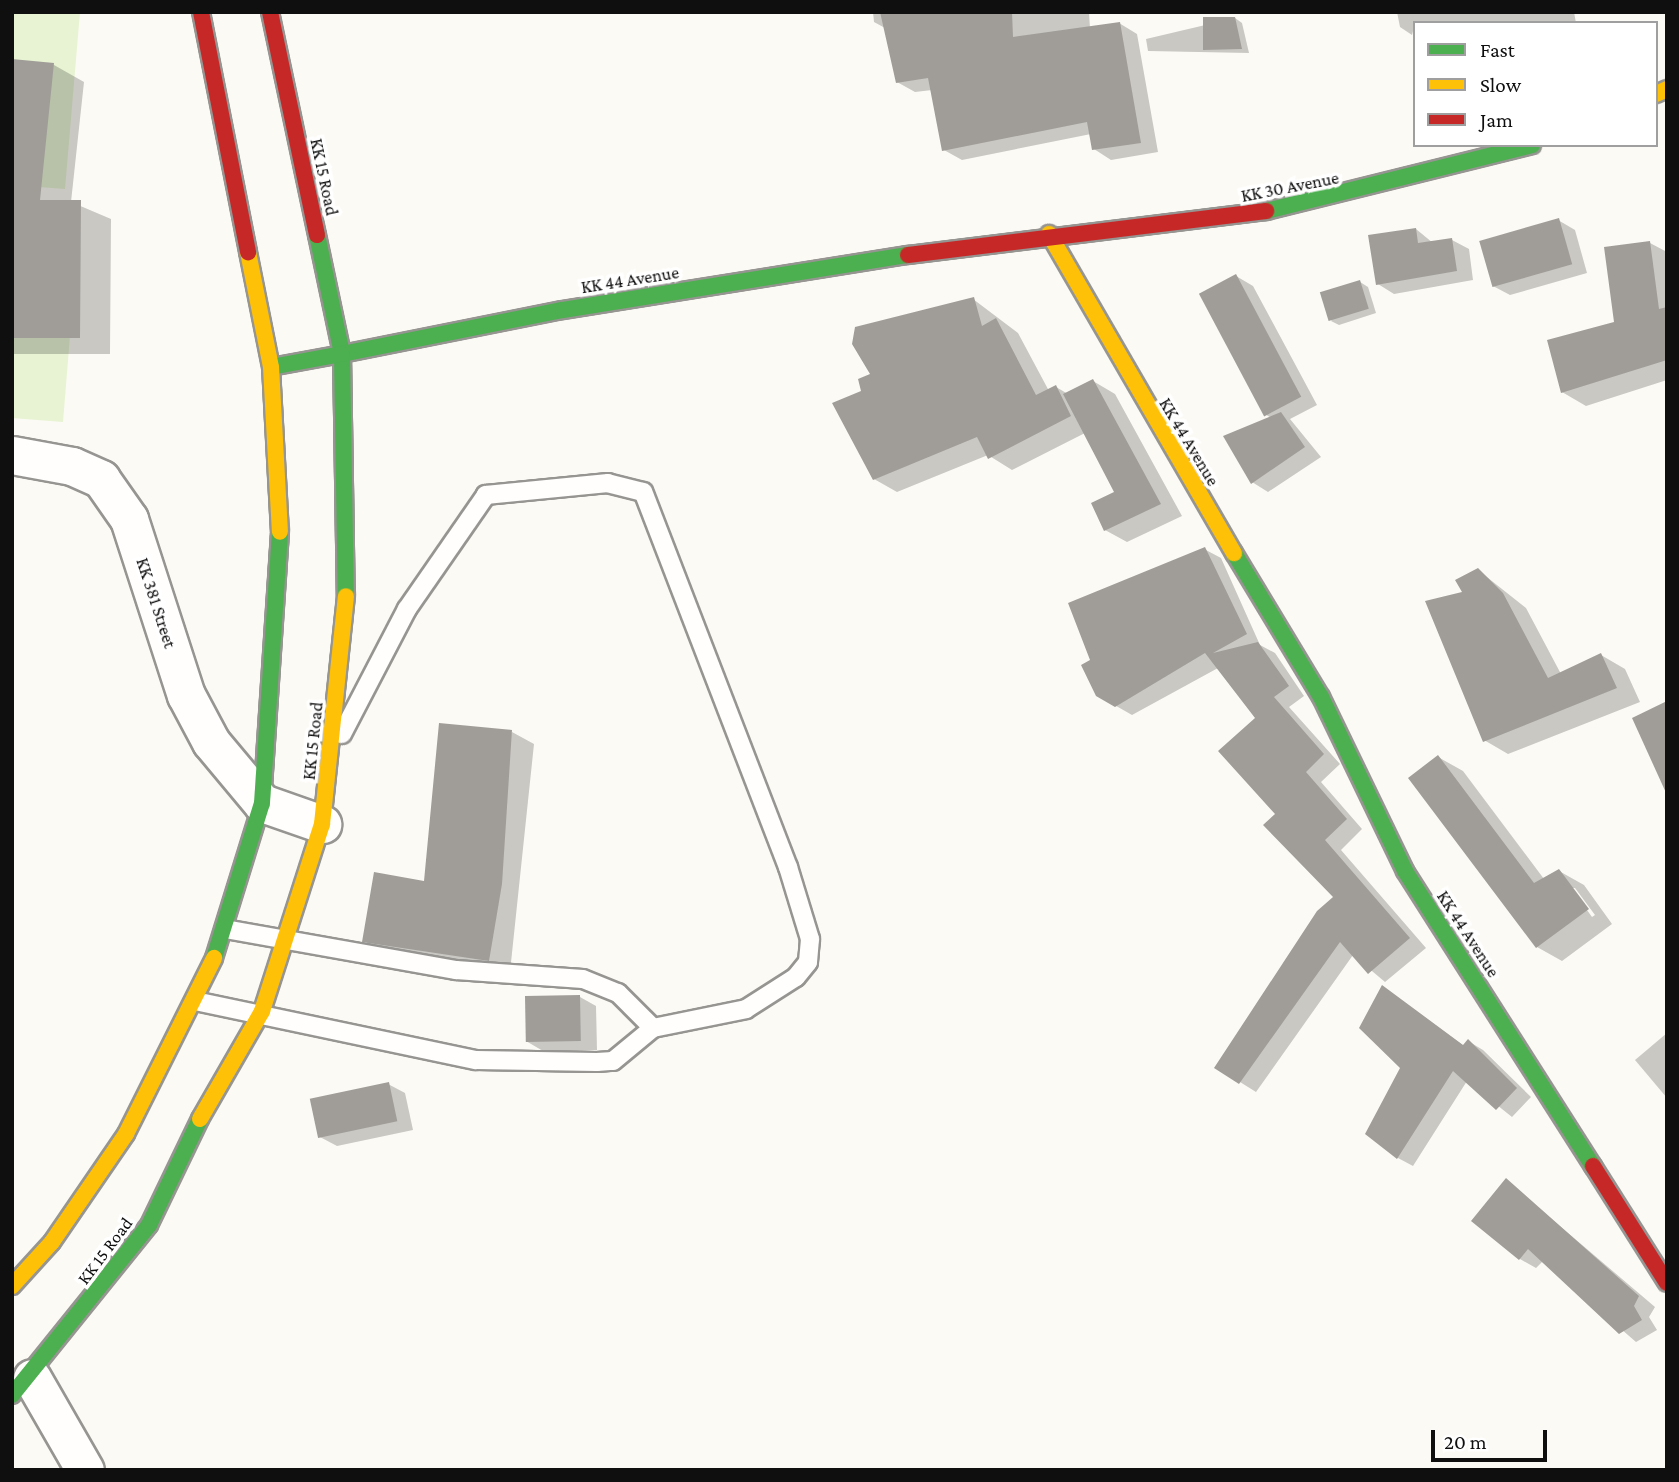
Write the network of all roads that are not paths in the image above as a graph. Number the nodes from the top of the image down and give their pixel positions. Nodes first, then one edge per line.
1 (201, 12) edge
2 (270, 12) edge
3 (1524, 147) edge
4 (1049, 234) junction
5 (342, 354) junction
6 (271, 367) junction
7 (12, 455) edge
8 (332, 753) junction
9 (262, 803) junction
10 (322, 824) junction
11 (225, 929) junction
12 (285, 940) junction
13 (195, 1001) junction
14 (262, 1011) junction
15 (653, 1028) junction
16 (1667, 1283) edge
17 (12, 1286) edge
18 (22, 1386) edge
19 (85, 1470) edge

1 - 6 main road
2 - 5 main road, KK 15 Road
3 - 4 main road, KK 30 Avenue
4 - 5 main road, KK 44 Avenue
4 - 16 main road, KK 44 Avenue
5 - 6 main road, KK 44 Avenue
5 - 8 main road, KK 15 Road
6 - 9 main road
7 - 9 street, KK 381 Street
8 - 10 main road, KK 15 Road
8 - 15 lane
9 - 10 street
9 - 11 main road
10 - 12 main road, KK 15 Road
11 - 12 lane
11 - 13 main road
12 - 14 main road, KK 15 Road
12 - 15 lane
13 - 14 lane
13 - 17 main road
14 - 15 lane
14 - 18 main road, KK 15 Road
18 - 19 street

